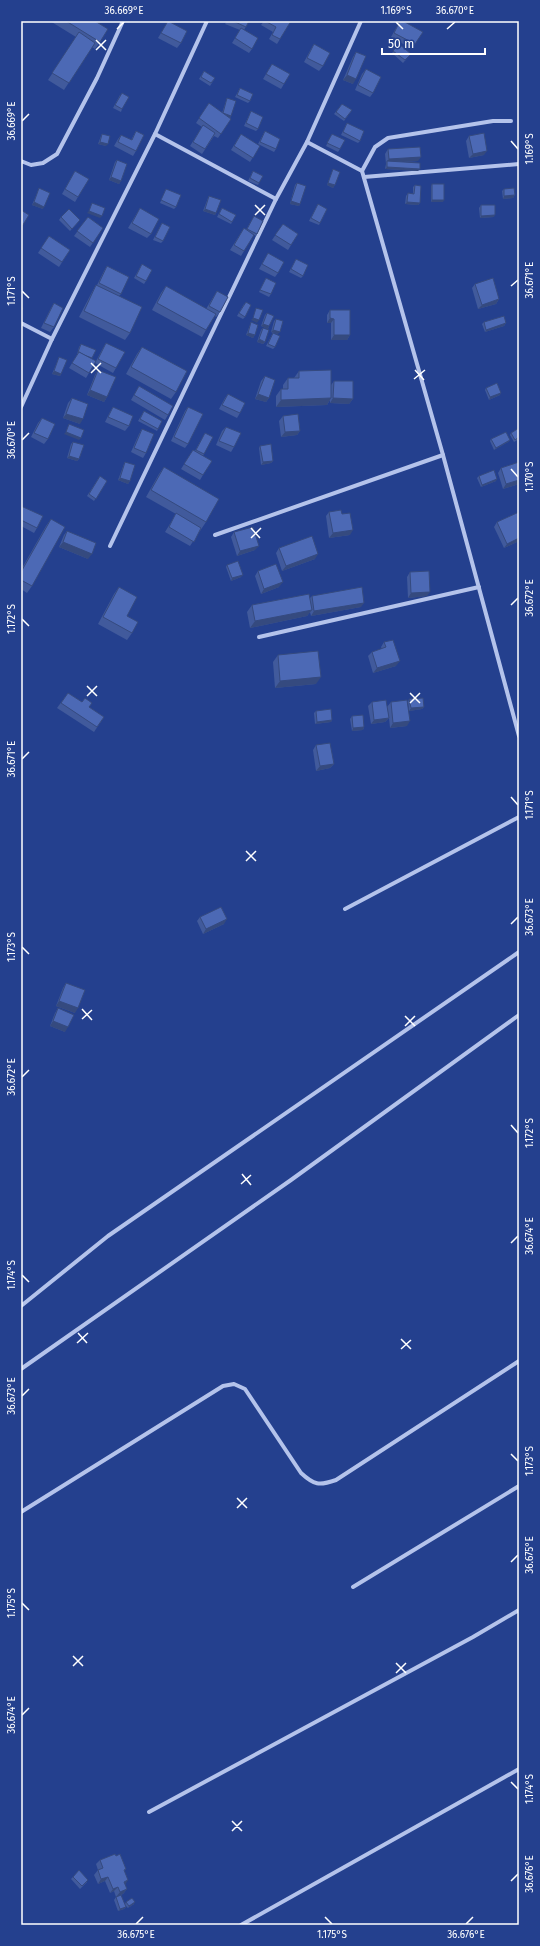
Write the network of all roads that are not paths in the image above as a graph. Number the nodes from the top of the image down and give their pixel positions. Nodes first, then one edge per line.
1 (123, 21) edge
2 (207, 21) edge
3 (361, 21) edge
4 (511, 121) dead end
5 (155, 134) junction
6 (307, 142) junction
7 (21, 161) edge
8 (519, 164) edge
9 (362, 171) junction
10 (364, 177) junction
11 (276, 199) junction
12 (21, 323) edge
13 (52, 339) junction
14 (21, 407) edge
15 (443, 455) junction
16 (215, 535) dead end
17 (110, 546) dead end
18 (479, 587) junction
19 (259, 637) dead end
20 (519, 736) edge
21 (519, 818) edge
22 (345, 909) dead end
23 (519, 952) edge
24 (519, 1015) edge
25 (21, 1306) edge
26 (519, 1361) edge
27 (21, 1369) edge
28 (519, 1486) edge
29 (21, 1512) edge
30 (354, 1587) dead end
31 (519, 1610) edge
32 (519, 1769) edge
33 (150, 1812) dead end
34 (241, 1925) edge

1 - 7 street
2 - 5 street
3 - 6 street
4 - 9 street
5 - 11 street
5 - 13 street
6 - 9 street
6 - 11 street
8 - 10 street
9 - 10 street
10 - 15 street
11 - 17 street
12 - 13 street
13 - 14 street
15 - 16 street
15 - 18 street
18 - 19 street
18 - 20 street
21 - 22 street
23 - 25 street
24 - 27 street
26 - 29 street
28 - 30 street
31 - 33 street
32 - 34 street

